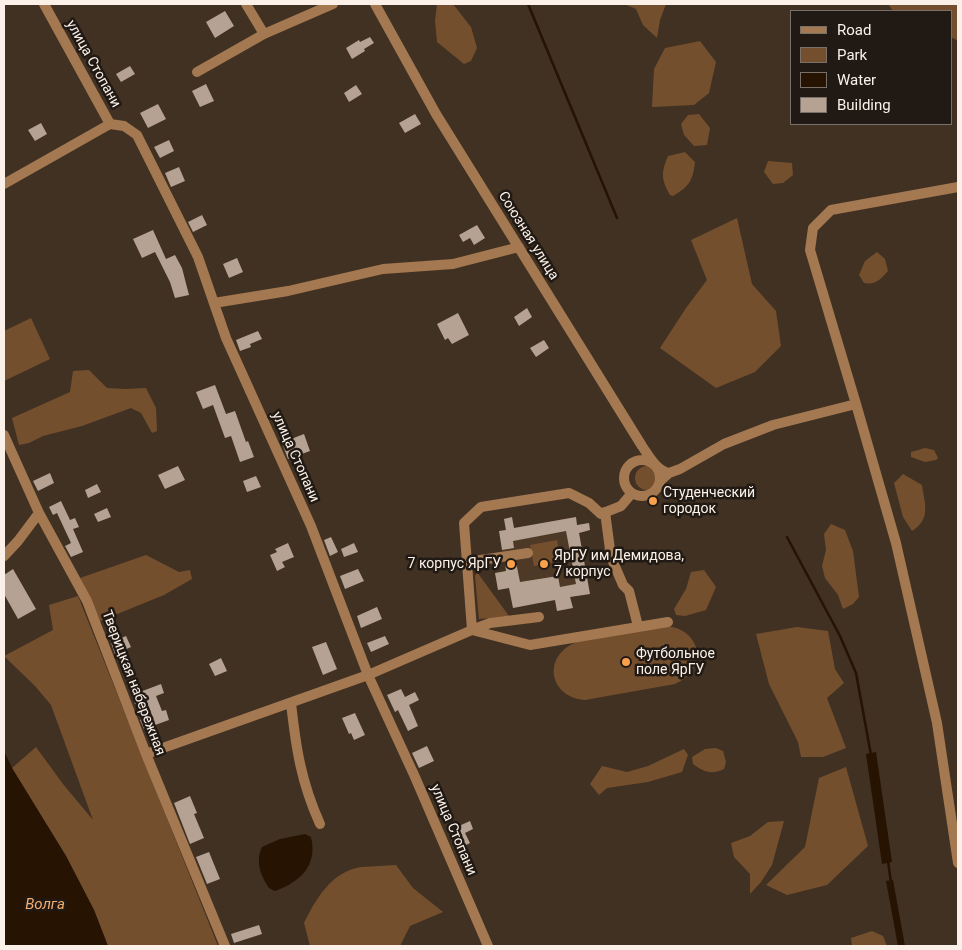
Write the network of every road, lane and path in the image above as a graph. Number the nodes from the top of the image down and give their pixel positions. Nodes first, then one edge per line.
1 (44, 4) edge
2 (246, 4) edge
3 (333, 4) edge
4 (375, 4) edge
5 (264, 34) junction
6 (197, 72) dead end
7 (110, 124) junction
8 (4, 184) edge
9 (958, 187) edge
10 (519, 247) junction
11 (214, 303) junction
12 (856, 404) junction
13 (4, 435) edge
14 (655, 465) junction
15 (669, 474) junction
16 (660, 481) junction
17 (632, 493) junction
18 (605, 512) junction
19 (39, 513) junction
20 (528, 553) dead end
21 (4, 556) edge
22 (467, 562) junction
23 (539, 617) dead end
24 (668, 622) dead end
25 (638, 626) junction
26 (472, 630) junction
27 (368, 675) junction
28 (291, 703) junction
29 (146, 754) junction
30 (320, 824) dead end
31 (958, 863) edge
32 (225, 946) edge
33 (488, 946) edge

1 - 7 street, улица Стопани
2 - 5 street
3 - 5 street
4 - 10 street, Союзная улица
5 - 6 street
7 - 8 street
7 - 11 street, улица Стопани
9 - 12 street
10 - 11 street
10 - 14 street, Союзная улица
11 - 27 street, улица Стопани
12 - 15 street
12 - 31 street
13 - 19 street, Тверицкая набережная
14 - 15 street, Союзная улица
14 - 16 street
14 - 17 street
15 - 16 street
16 - 17 street
17 - 18 street
18 - 22 street
18 - 25 street
19 - 21 street
19 - 29 street, Тверицкая набережная
20 - 22 street
22 - 26 street
23 - 26 street
24 - 25 street
25 - 26 street
26 - 27 street
27 - 28 street
27 - 33 street, улица Стопани
28 - 29 street
28 - 30 street
29 - 32 street, Тверицкая набережная

